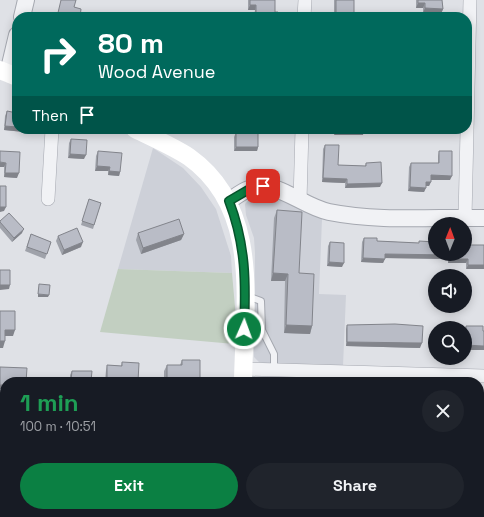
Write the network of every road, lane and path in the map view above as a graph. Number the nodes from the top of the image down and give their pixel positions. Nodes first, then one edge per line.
1 (26, 0) edge
2 (305, 0) edge
3 (470, 0) edge
4 (23, 12) edge
5 (304, 12) edge
6 (470, 12) edge
7 (12, 56) edge
8 (8, 73) edge
9 (52, 134) edge
10 (145, 134) edge
11 (302, 134) edge
12 (467, 134) edge
13 (48, 200) dead end
14 (300, 200) junction
15 (229, 201) junction
16 (428, 217) edge
17 (465, 217) edge
18 (472, 218) edge
19 (484, 218) edge
20 (253, 315) junction
21 (274, 370) junction
22 (243, 375) edge
23 (484, 376) edge

1 - 4 street
2 - 5 street
3 - 6 street
7 - 8 street
9 - 13 street
10 - 15 main road
11 - 14 street
12 - 17 street
14 - 15 street
14 - 16 street
15 - 20 main road
18 - 19 street
20 - 21 lane
20 - 22 main road
21 - 22 street
21 - 23 street

